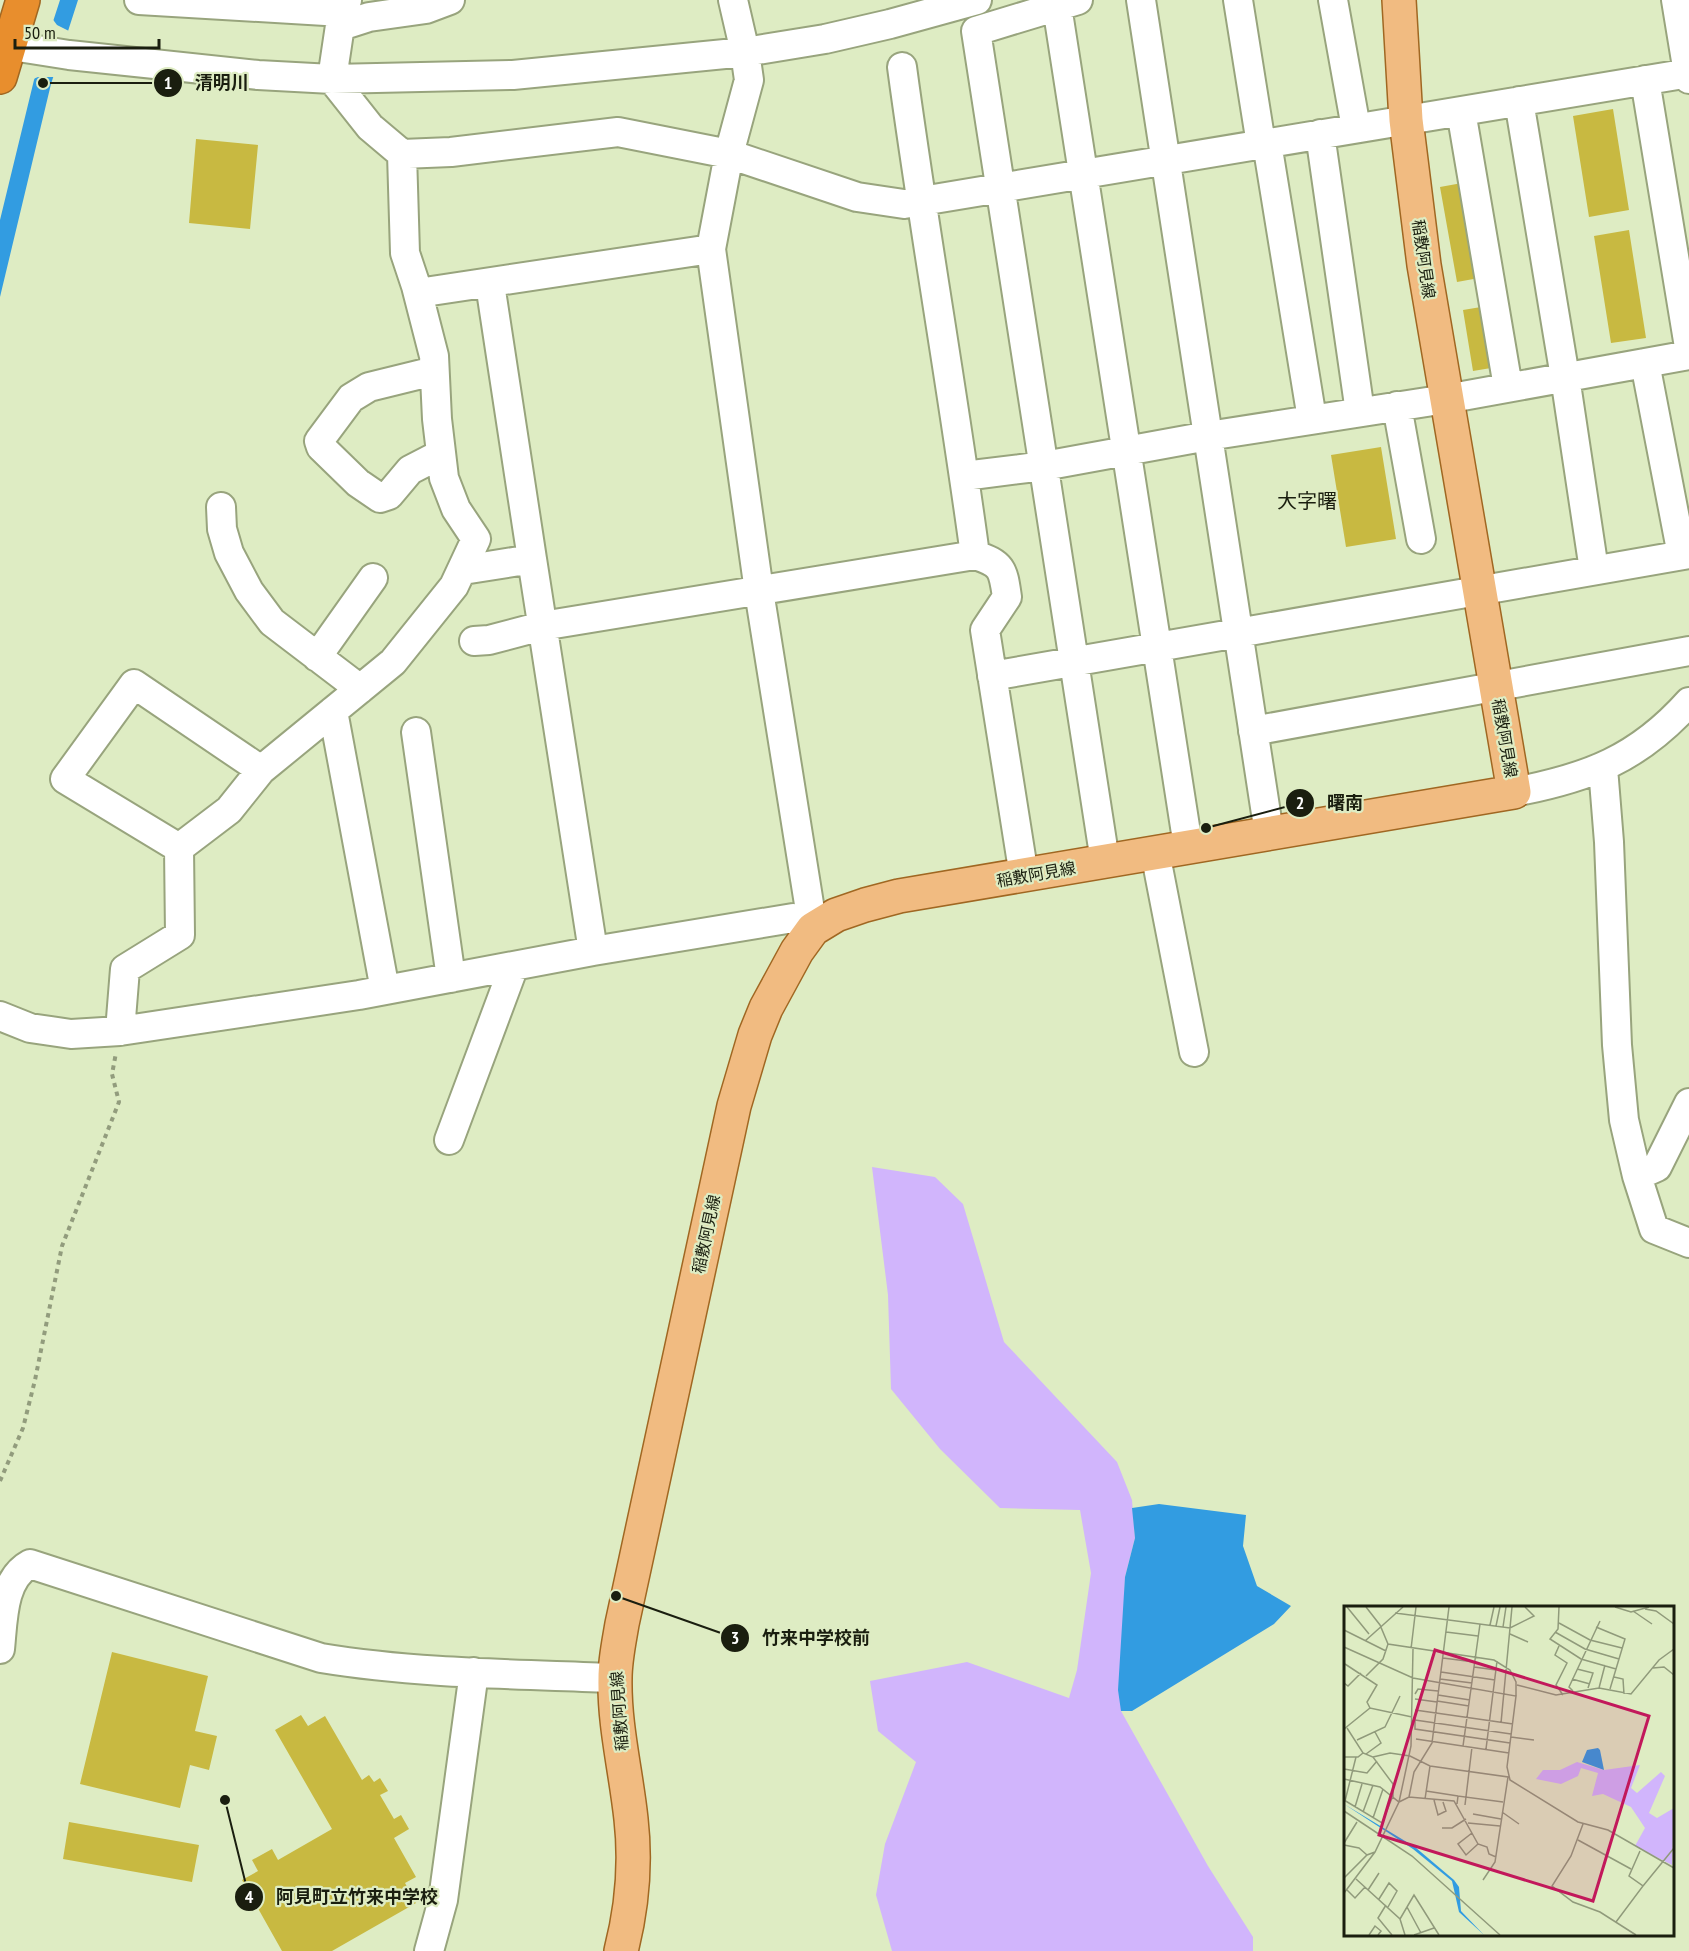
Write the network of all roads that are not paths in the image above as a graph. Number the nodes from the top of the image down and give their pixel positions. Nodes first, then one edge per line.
1 (23, 0) edge
2 (139, 0) edge
3 (450, 0) edge
4 (733, 0) edge
5 (977, 0) edge
6 (1141, 0) edge
7 (1238, 0) edge
8 (1333, 0) edge
9 (1399, 0) edge
10 (1676, 0) edge
11 (1068, 3) edge
12 (343, 13) edge
13 (10, 45) edge
14 (745, 52) junction
15 (902, 67) dead end
16 (1689, 75) edge
17 (0, 77) edge
18 (332, 79) junction
19 (1645, 80) junction
20 (1519, 101) junction
21 (1461, 111) junction
22 (1406, 120) junction
23 (1356, 128) junction
24 (1320, 134) junction
25 (1264, 144) junction
26 (402, 154) junction
27 (729, 154) junction
28 (1166, 160) junction
29 (1083, 175) junction
30 (1001, 188) junction
31 (920, 202) junction
32 (711, 249) junction
33 (490, 284) junction
34 (418, 294) junction
35 (1689, 347) edge
36 (1689, 355) edge
37 (1645, 363) junction
38 (434, 371) junction
39 (1565, 377) junction
40 (1508, 387) junction
41 (1446, 399) junction
42 (1397, 406) junction
43 (1360, 412) junction
44 (1312, 419) junction
45 (1208, 436) junction
46 (1126, 451) junction
47 (441, 454) junction
48 (1044, 465) junction
49 (964, 476) junction
50 (221, 507) dead end
51 (1421, 539) dead end
52 (975, 555) junction
53 (1686, 555) edge
54 (532, 559) junction
55 (463, 570) junction
56 (1594, 570) junction
57 (373, 578) dead end
58 (759, 591) junction
59 (1479, 591) junction
60 (542, 626) junction
61 (1238, 633) junction
62 (474, 640) dead end
63 (1157, 647) junction
64 (1689, 651) edge
65 (317, 657) junction
66 (1074, 663) junction
67 (992, 676) junction
68 (1496, 687) junction
69 (360, 689) junction
70 (1689, 702) edge
71 (333, 711) junction
72 (1253, 731) junction
73 (416, 732) dead end
74 (1603, 768) junction
75 (261, 770) junction
76 (1514, 792) junction
77 (1269, 833) junction
78 (1188, 846) junction
79 (179, 848) junction
80 (1155, 852) junction
81 (1105, 861) junction
82 (1024, 876) junction
83 (813, 929) junction
84 (593, 951) junction
85 (514, 966) junction
86 (451, 978) junction
87 (386, 990) junction
88 (0, 1016) edge
89 (120, 1031) junction
90 (1194, 1052) dead end
91 (1689, 1103) edge
92 (449, 1140) dead end
93 (1637, 1176) junction
94 (1689, 1243) edge
95 (0, 1648) edge
96 (474, 1672) junction
97 (615, 1678) junction
98 (429, 1951) edge
99 (621, 1951) edge

1 - 13 highway
2 - 12 street
3 - 12 street
4 - 14 street
5 - 14 street
6 - 28 street
7 - 25 street
8 - 23 street
9 - 22 main road, 稲敷阿見線
10 - 16 street
11 - 29 street
11 - 30 street
12 - 18 street
13 - 17 highway
13 - 18 street
14 - 18 street
14 - 27 street
15 - 31 street
16 - 19 street
18 - 26 street
19 - 20 street
19 - 35 street
20 - 21 street
20 - 39 street
21 - 22 street
21 - 40 street
22 - 23 street
22 - 41 main road, 稲敷阿見線
23 - 24 street
24 - 25 street
24 - 43 street
25 - 28 street
25 - 44 street
26 - 27 street
26 - 34 street
27 - 31 street
27 - 32 street
28 - 29 street
28 - 45 street
29 - 30 street
29 - 46 street
30 - 31 street
30 - 48 street
31 - 49 street
32 - 33 street
32 - 58 street
33 - 34 street
33 - 54 street
34 - 38 street
36 - 37 street
37 - 39 street
37 - 53 street
38 - 47 street
38 - 47 street
39 - 40 street
39 - 56 street
40 - 41 street
41 - 42 street
41 - 59 main road, 稲敷阿見線
42 - 43 street
42 - 51 street
43 - 44 street
44 - 45 street
45 - 46 street
45 - 61 street
46 - 48 street
46 - 63 street
47 - 55 street
48 - 49 street
48 - 66 street
49 - 52 street
50 - 65 street
52 - 58 street
52 - 67 street
53 - 56 street
54 - 55 street
54 - 60 street
55 - 69 street
56 - 59 street
57 - 65 street
58 - 60 street
58 - 83 street
59 - 61 street
59 - 68 main road, 稲敷阿見線
60 - 62 street
60 - 84 street
61 - 63 street
61 - 72 street
63 - 66 street
63 - 78 street
64 - 68 street
65 - 69 street
66 - 67 street
66 - 81 street
67 - 82 street
68 - 72 street
68 - 76 main road, 稲敷阿見線
69 - 71 street
70 - 74 street
71 - 75 street
71 - 87 street
72 - 77 street
73 - 86 street
74 - 76 street
74 - 93 street
75 - 79 street
75 - 79 street
76 - 77 main road, 稲敷阿見線
77 - 78 main road, 稲敷阿見線
78 - 80 main road, 稲敷阿見線
79 - 89 street
80 - 81 main road, 稲敷阿見線
80 - 90 street
81 - 82 main road, 稲敷阿見線
82 - 83 main road, 稲敷阿見線
83 - 84 street
83 - 97 main road, 稲敷阿見線
84 - 85 street
85 - 86 street
85 - 92 street
86 - 87 street
87 - 89 street
88 - 89 street
91 - 93 street
93 - 94 street
95 - 96 street
96 - 97 street
96 - 98 street
97 - 99 main road, 稲敷阿見線

